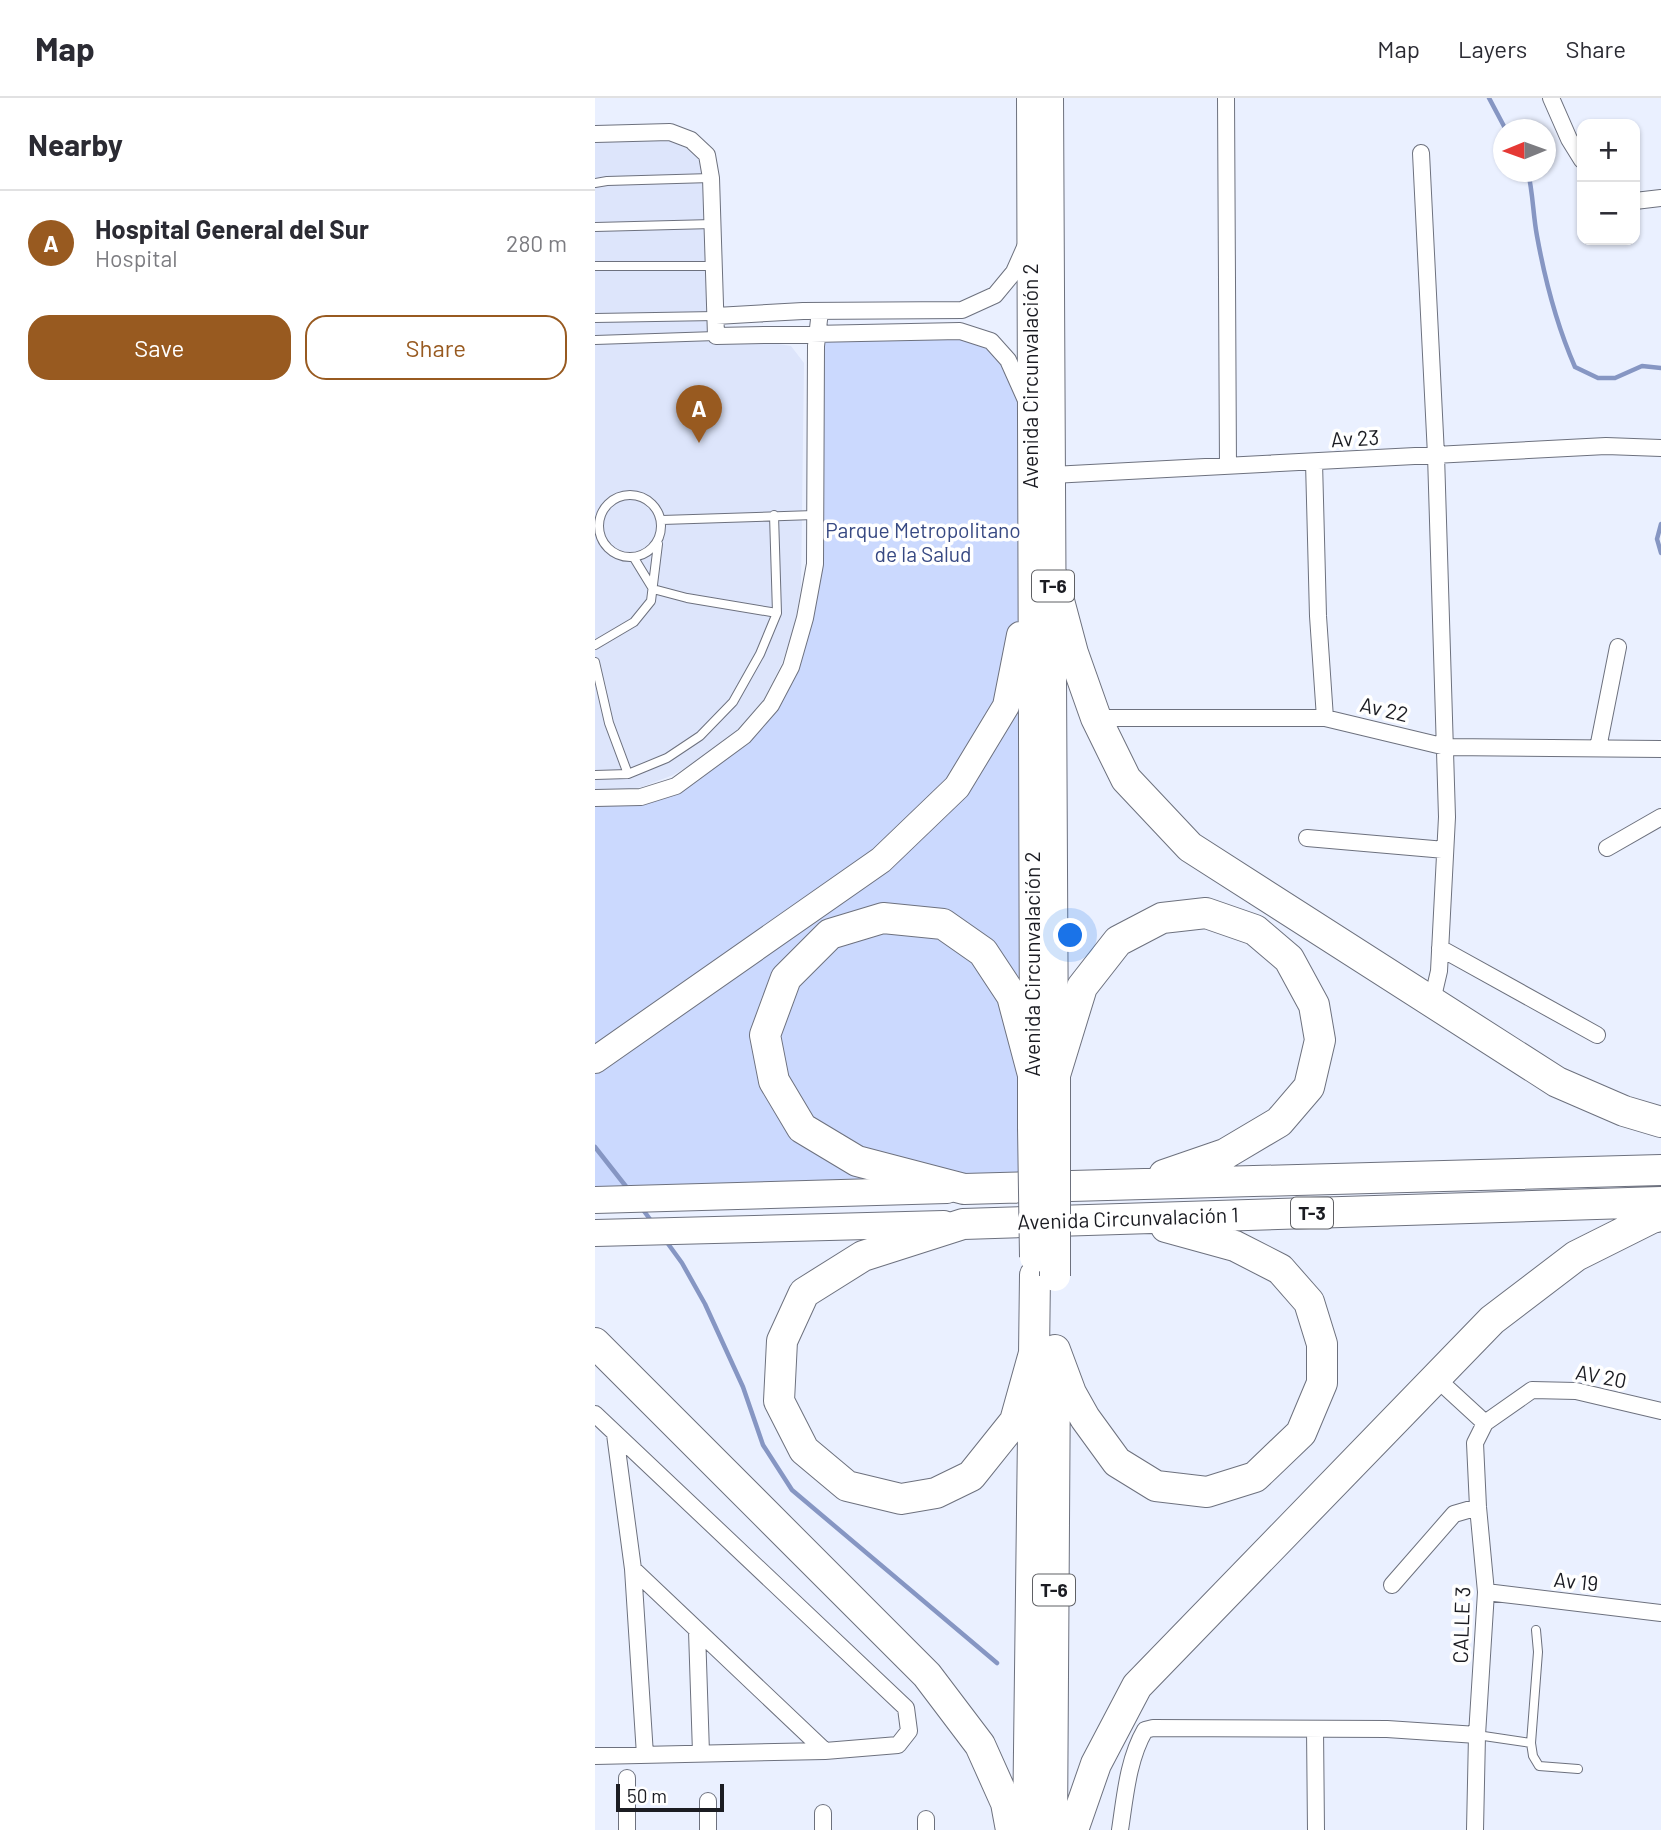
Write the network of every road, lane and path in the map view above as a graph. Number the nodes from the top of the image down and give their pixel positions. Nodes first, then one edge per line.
1 (1030, 98) edge
2 (1051, 98) edge
3 (1226, 98) edge
4 (1551, 98) edge
5 (595, 134) edge
6 (1577, 152) edge
7 (1421, 153) dead end
8 (711, 178) junction
9 (595, 183) edge
10 (1661, 198) edge
11 (1640, 200) edge
12 (713, 224) junction
13 (595, 228) edge
14 (1031, 233) junction
15 (595, 266) edge
16 (714, 266) junction
17 (820, 311) junction
18 (716, 316) junction
19 (595, 318) edge
20 (818, 333) junction
21 (716, 336) junction
22 (595, 340) edge
23 (1031, 413) junction
24 (1661, 448) edge
25 (1436, 455) junction
26 (1314, 462) junction
27 (1228, 466) junction
28 (1052, 475) junction
29 (774, 515) junction
30 (814, 515) junction
31 (662, 520) junction
32 (658, 543) junction
33 (634, 558) junction
34 (1042, 577) junction
35 (653, 589) junction
36 (778, 613) junction
37 (595, 645) edge
38 (1618, 647) dead end
39 (595, 662) edge
40 (1096, 718) junction
41 (1325, 718) junction
42 (1446, 747) junction
43 (1598, 748) junction
44 (1661, 749) edge
45 (628, 774) junction
46 (595, 775) edge
47 (595, 797) edge
48 (1661, 817) edge
49 (1307, 838) dead end
50 (1607, 848) dead end
51 (1445, 850) junction
52 (1440, 948) junction
53 (1432, 1001) junction
54 (1597, 1035) dead end
55 (595, 1059) edge
56 (1044, 1075) junction
57 (1661, 1122) edge
58 (1661, 1170) edge
59 (1137, 1185) junction
60 (964, 1189) junction
61 (595, 1200) edge
62 (1661, 1202) edge
63 (1661, 1216) edge
64 (1135, 1219) junction
65 (963, 1224) junction
66 (595, 1233) edge
67 (595, 1343) edge
68 (1045, 1351) junction
69 (1436, 1378) junction
70 (1661, 1411) edge
71 (595, 1414) edge
72 (1485, 1423) junction
73 (615, 1434) junction
74 (1478, 1507) junction
75 (633, 1569) junction
76 (1392, 1585) dead end
77 (1486, 1592) junction
78 (1661, 1612) edge
79 (697, 1630) junction
80 (1536, 1630) dead end
81 (1315, 1729) junction
82 (1477, 1735) junction
83 (1531, 1742) junction
84 (825, 1751) junction
85 (701, 1752) junction
86 (645, 1755) junction
87 (595, 1756) edge
88 (1578, 1769) dead end
89 (627, 1778) dead end
90 (708, 1801) dead end
91 (823, 1813) dead end
92 (627, 1830) edge
93 (708, 1830) edge
94 (823, 1830) edge
95 (1011, 1830) edge
96 (1028, 1830) edge
97 (1052, 1830) edge
98 (1073, 1830) edge
99 (1120, 1830) edge
100 (1316, 1830) edge
101 (1475, 1830) edge

1 - 14 main road, Avenida Circunvalación 2 / T-6
2 - 28 main road, Avenida Circunvalación 2 / T-6
3 - 27 street
4 - 6 street
5 - 8 street
7 - 25 street
8 - 9 lane
8 - 12 street
10 - 11 street
12 - 13 lane
12 - 16 street
14 - 17 street
14 - 23 main road, Avenida Circunvalación 2 / T-6
15 - 16 lane
16 - 18 street
17 - 18 street
17 - 20 street
18 - 19 lane
18 - 21 street
20 - 21 street
20 - 23 street
20 - 30 street
21 - 22 lane
23 - 34 main road, Avenida Circunvalación 2 / T-6
24 - 25 street, Av 23
25 - 26 street, Av 23
25 - 42 street
26 - 27 street, Av 23
26 - 41 street
27 - 28 street, Av 23
28 - 34 main road, Avenida Circunvalación 2 / T-6
29 - 30 lane
29 - 31 lane
29 - 36 lane
30 - 47 street
31 - 32 lane
31 - 33 lane
32 - 33 lane
32 - 35 lane
33 - 35 lane
34 - 40 highway
34 - 55 main road
34 - 56 main road, Avenida Circunvalación 2 / T-6
35 - 36 lane
35 - 37 lane
36 - 45 lane
38 - 43 street
39 - 45 lane
40 - 41 street, Av 22
40 - 53 highway
41 - 42 street, Av 22
42 - 43 street, Av 22
42 - 51 street
43 - 44 street, Av 22
45 - 46 lane
48 - 50 street
49 - 51 street
51 - 52 street
52 - 53 street
52 - 54 street
53 - 57 highway
56 - 59 highway
56 - 60 highway
56 - 68 highway, Avenida Circunvalación 2 / T-6, bridge
58 - 59 highway, Avenida Circunvalación 1 / T-3
59 - 60 highway, Avenida Circunvalación 1 / T-3
60 - 61 main road, Avenida Circunvalación 1 / T-3
62 - 64 highway, Avenida Circunvalación 1 / T-3
63 - 69 highway
64 - 65 highway, Avenida Circunvalación 1 / T-3
64 - 68 highway
65 - 66 main road, Avenida Circunvalación 1 / T-3
65 - 68 highway
67 - 95 highway
68 - 96 highway, Avenida Circunvalación 2 / T-6
68 - 97 highway, Avenida Circunvalación 2 / T-6
69 - 72 street
69 - 98 highway
70 - 72 street, AV 20
71 - 73 street
72 - 74 street, CALLE 3
73 - 75 street
73 - 84 street
74 - 76 street
74 - 77 street, CALLE 3
75 - 79 street
75 - 86 street
77 - 78 street, Av 19
77 - 82 street, CALLE 3
79 - 84 street
79 - 85 street
80 - 83 lane
81 - 82 street
81 - 99 street
81 - 100 street
82 - 83 lane
82 - 101 street, CALLE 3
83 - 88 lane
84 - 85 street
85 - 86 street
86 - 87 street
89 - 92 street
90 - 93 street
91 - 94 street

